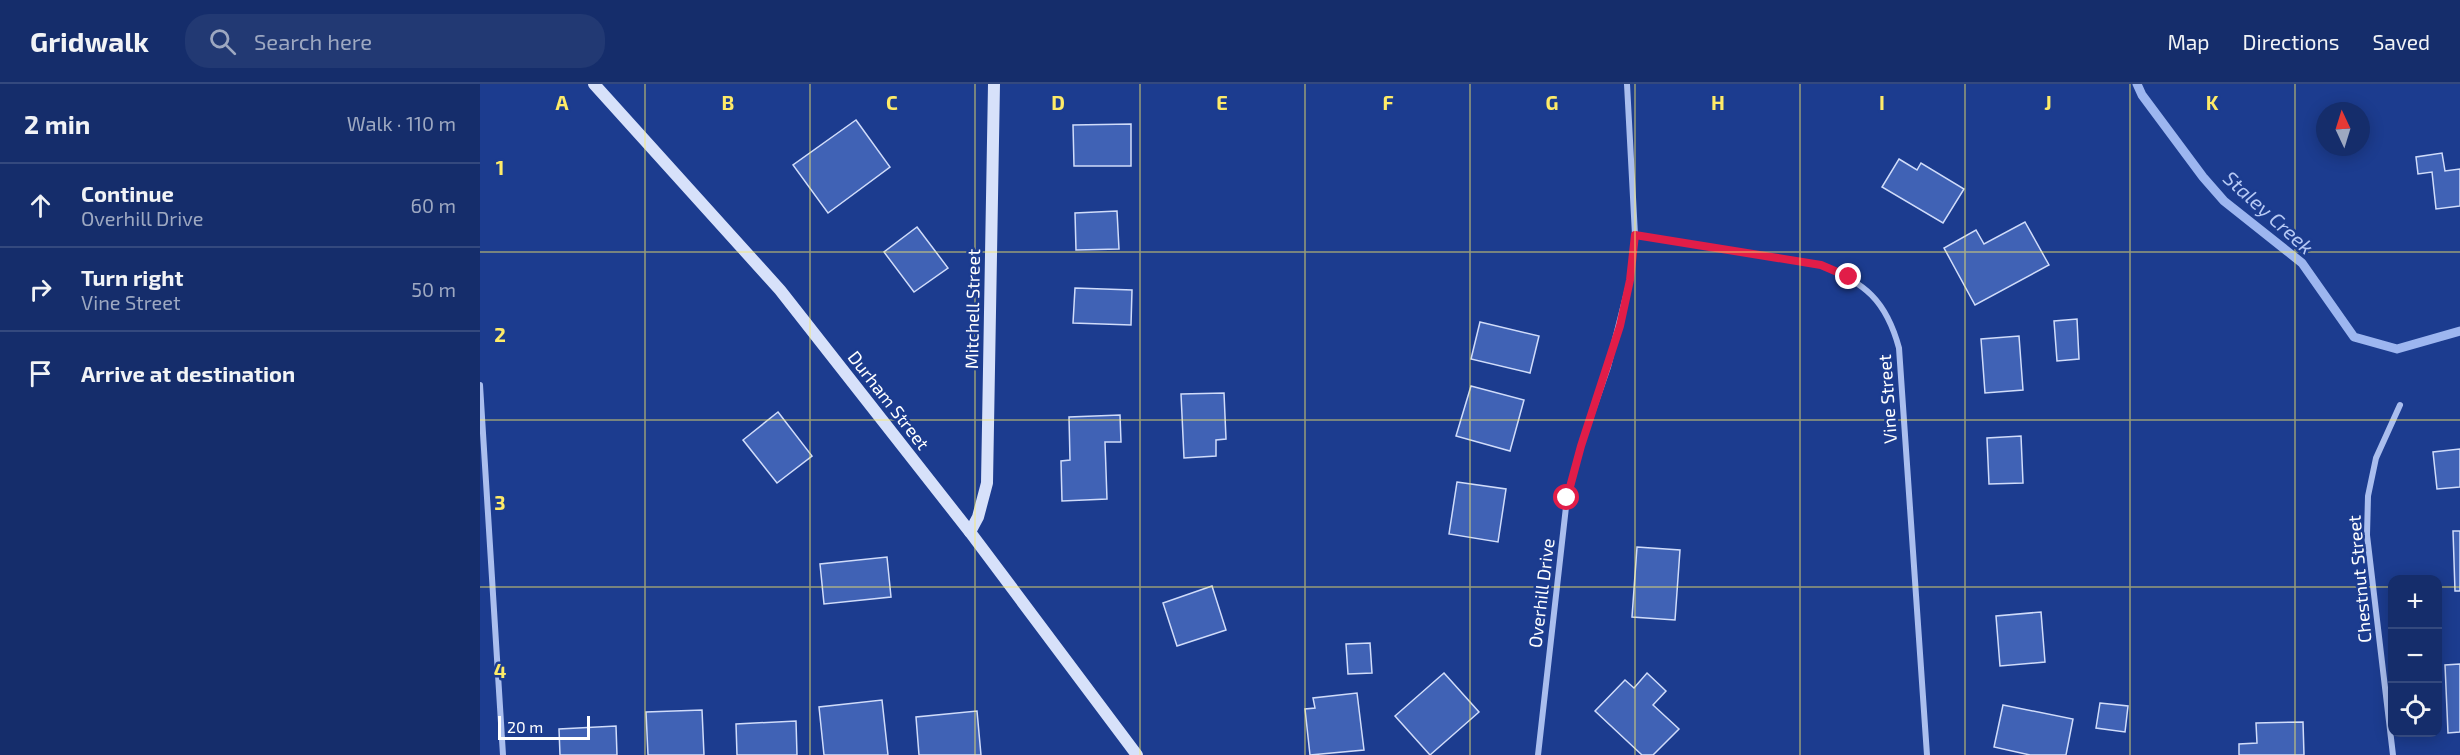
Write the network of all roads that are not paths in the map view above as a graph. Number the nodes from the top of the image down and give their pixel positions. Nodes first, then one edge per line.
1 (594, 84) edge
2 (994, 84) edge
3 (1627, 84) edge
4 (1635, 235) junction
5 (480, 385) edge
6 (2400, 405) dead end
7 (970, 532) junction
8 (503, 755) edge
9 (1137, 755) edge
10 (1538, 755) edge
11 (1927, 755) edge
12 (2393, 755) edge

1 - 7 street, Durham Street
2 - 7 street, Mitchell Street
3 - 4 street, Overhill Drive
4 - 10 street, Overhill Drive
4 - 11 street, Vine Street
5 - 8 street
6 - 12 street, Chestnut Street
7 - 9 street, Durham Street

